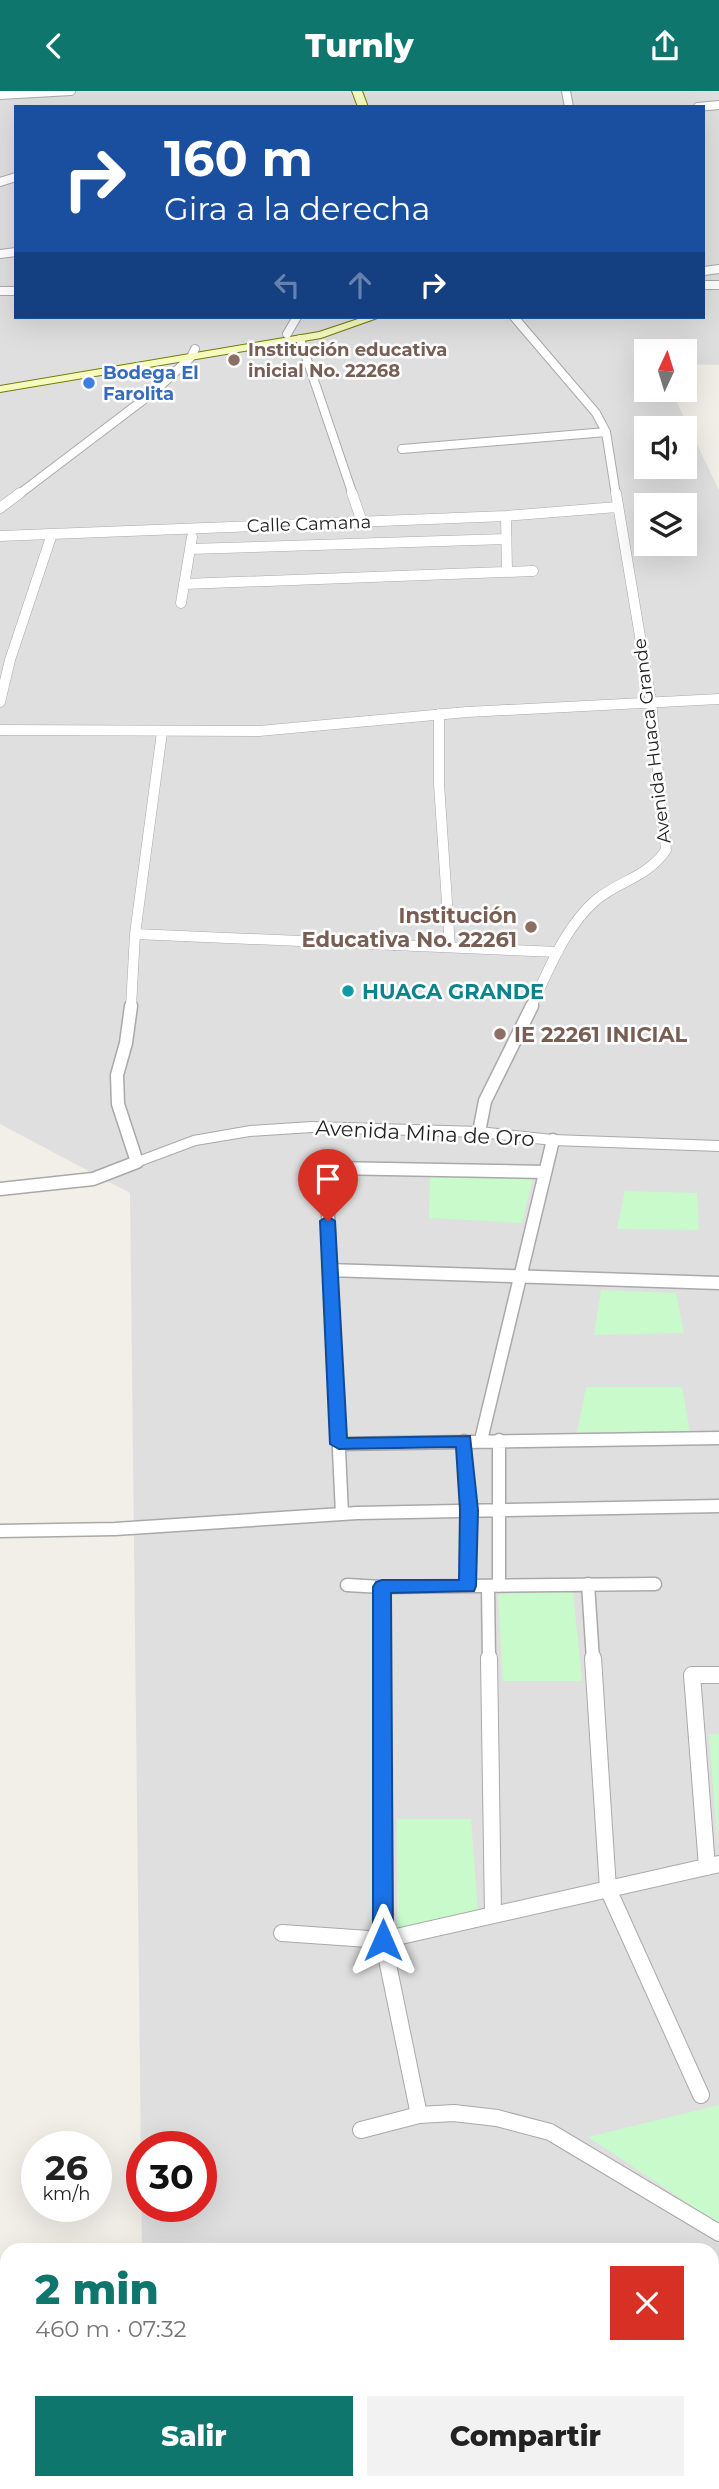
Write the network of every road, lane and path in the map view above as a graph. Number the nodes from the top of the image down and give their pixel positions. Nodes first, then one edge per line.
1 (71, 91) edge
2 (0, 95) edge
3 (10, 176) edge
4 (0, 182) edge
5 (296, 319) edge
6 (348, 319) edge
7 (369, 319) edge
8 (516, 319) edge
9 (287, 334) junction
10 (300, 339) junction
11 (193, 353) junction
12 (0, 381) edge
13 (0, 389) edge
14 (606, 432) junction
15 (402, 449) dead end
16 (0, 507) edge
17 (617, 507) junction
18 (506, 516) junction
19 (362, 522) junction
20 (52, 534) junction
21 (0, 536) edge
22 (192, 537) dead end
23 (506, 539) junction
24 (190, 549) junction
25 (533, 571) dead end
26 (507, 572) junction
27 (184, 584) junction
28 (181, 603) dead end
29 (719, 699) edge
30 (0, 702) edge
31 (651, 702) junction
32 (439, 714) junction
33 (0, 730) edge
34 (162, 732) junction
35 (135, 934) junction
36 (450, 947) junction
37 (558, 952) junction
38 (479, 1132) junction
39 (553, 1140) junction
40 (719, 1146) edge
41 (136, 1162) junction
42 (545, 1172) junction
43 (0, 1189) edge
44 (329, 1270) junction
45 (520, 1278) junction
46 (719, 1283) edge
47 (719, 1438) edge
48 (481, 1440) junction
49 (499, 1440) junction
50 (464, 1441) junction
51 (339, 1444) junction
52 (719, 1506) edge
53 (501, 1509) junction
54 (469, 1510) junction
55 (342, 1514) junction
56 (0, 1531) edge
57 (588, 1584) junction
58 (655, 1584) dead end
59 (347, 1585) dead end
60 (467, 1586) junction
61 (494, 1586) junction
62 (382, 1587) junction
63 (719, 1675) edge
64 (713, 1866) edge
65 (608, 1889) junction
66 (494, 1914) junction
67 (282, 1933) dead end
68 (383, 1940) junction
69 (701, 2095) dead end
70 (419, 2115) junction
71 (361, 2130) dead end
72 (719, 2233) edge

1 - 2 street
3 - 4 street
5 - 9 street
6 - 9 main road
7 - 10 main road
8 - 14 street, Avenida Huaca Grande
9 - 11 main road
10 - 11 main road
10 - 19 street
11 - 12 main road
11 - 13 main road
11 - 16 street
14 - 15 street
14 - 17 street, Avenida Huaca Grande
17 - 18 street, Calle Camana
17 - 31 street, Avenida Huaca Grande
18 - 19 street, Calle Camana
18 - 23 street
19 - 20 street, Calle Camana
20 - 21 street, Calle Camana
20 - 30 street
22 - 24 street
23 - 24 street
23 - 26 street
24 - 27 street
25 - 26 street
26 - 27 street
27 - 28 street
29 - 31 street
31 - 32 street
31 - 37 street, Avenida Huaca Grande
32 - 34 street
32 - 36 street
33 - 34 street
34 - 35 street
35 - 36 street
35 - 41 street
36 - 37 street
37 - 38 street, Avenida Huaca Grande
38 - 39 street, Avenida Mina de Oro
38 - 41 street, Avenida Mina de Oro
39 - 40 street, Avenida Mina de Oro
39 - 42 street
41 - 43 street
42 - 44 street
42 - 45 street
44 - 45 street
44 - 51 street
45 - 46 street
45 - 48 street
47 - 49 street
48 - 49 street
48 - 50 street
49 - 53 street
50 - 51 street
50 - 54 street
51 - 55 street
52 - 53 street
53 - 54 street
53 - 61 street
54 - 55 street
54 - 60 street
55 - 56 street
57 - 58 street
57 - 61 street
57 - 65 street
59 - 62 street
60 - 61 street
60 - 62 street
61 - 66 street
62 - 68 street
63 - 64 street
64 - 65 street
65 - 66 street
65 - 69 street
66 - 68 street
67 - 68 street
68 - 70 street
70 - 71 street
70 - 72 street

